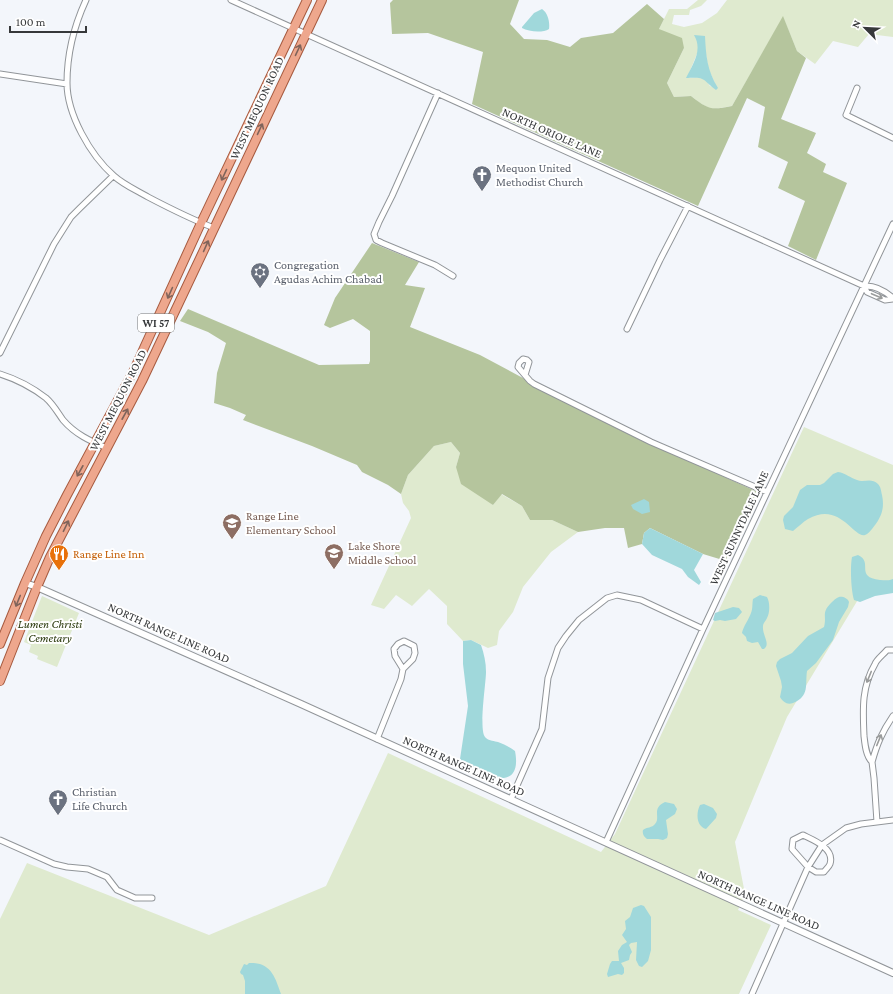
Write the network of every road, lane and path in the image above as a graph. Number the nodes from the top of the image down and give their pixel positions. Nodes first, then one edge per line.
1 (86, 0) edge
2 (231, 0) edge
3 (307, 0) edge
4 (322, 0) edge
5 (293, 28) junction
6 (306, 33) junction
7 (0, 74) edge
8 (67, 84) junction
9 (857, 88) dead end
10 (438, 93) junction
11 (893, 138) edge
12 (113, 176) junction
13 (688, 206) junction
14 (201, 223) junction
15 (893, 224) edge
16 (214, 228) junction
17 (453, 276) dead end
18 (864, 286) junction
19 (893, 298) edge
20 (627, 329) dead end
21 (0, 353) edge
22 (0, 374) edge
23 (525, 375) dead end
24 (95, 444) junction
25 (107, 448) junction
26 (767, 492) junction
27 (25, 583) junction
28 (37, 587) junction
29 (703, 629) junction
30 (0, 644) edge
31 (893, 650) edge
32 (403, 668) junction
33 (0, 681) edge
34 (893, 716) edge
35 (377, 739) junction
36 (872, 762) junction
37 (511, 799) junction
38 (893, 820) edge
39 (877, 822) junction
40 (0, 840) edge
41 (606, 842) junction
42 (822, 845) junction
43 (808, 867) junction
44 (152, 898) dead end
45 (784, 923) junction
46 (893, 973) edge
47 (752, 994) edge

1 - 8 street
2 - 5 street, NORTH ORIOLE LANE
3 - 5 main road, WEST MEQUON ROAD / WI 57
4 - 6 main road, WEST MEQUON ROAD / WI 57
5 - 6 street, NORTH ORIOLE LANE
5 -> 14 main road, WEST MEQUON ROAD / WI 57
6 - 10 street, NORTH ORIOLE LANE
16 -> 6 main road, WEST MEQUON ROAD / WI 57
7 - 8 street
8 - 12 street
9 - 11 street
10 - 13 street, NORTH ORIOLE LANE
10 - 17 street
12 - 14 street
12 - 21 street
13 - 18 street, NORTH ORIOLE LANE
13 - 20 street
14 - 16 street
14 -> 24 main road, WEST MEQUON ROAD / WI 57
15 - 18 street, WEST SUNNYDALE LANE
25 -> 16 main road, WEST MEQUON ROAD / WI 57
18 - 19 street, NORTH ORIOLE LANE
18 - 26 street, WEST SUNNYDALE LANE
22 - 24 street
23 - 26 street
24 - 25 street
24 -> 27 main road, WEST MEQUON ROAD / WI 57
28 -> 25 main road, WEST MEQUON ROAD / WI 57
26 - 29 street, WEST SUNNYDALE LANE
27 - 28 street, NORTH RANGE LINE ROAD
27 -> 30 main road, WEST MEQUON ROAD / WI 57
28 - 33 main road, WEST MEQUON ROAD / WI 57
28 - 35 street, NORTH RANGE LINE ROAD
29 - 37 street
29 - 41 street, WEST SUNNYDALE LANE
31 -> 36 street
32 - 32 street
32 - 35 street
36 -> 34 street
35 - 37 street, NORTH RANGE LINE ROAD
36 - 39 street
37 - 41 street, NORTH RANGE LINE ROAD
38 - 39 street
39 - 42 street
40 - 44 street
41 - 45 street, NORTH RANGE LINE ROAD
42 - 43 street
42 - 43 street
42 - 43 street
43 - 45 street
45 - 46 street, NORTH RANGE LINE ROAD
45 - 47 street

